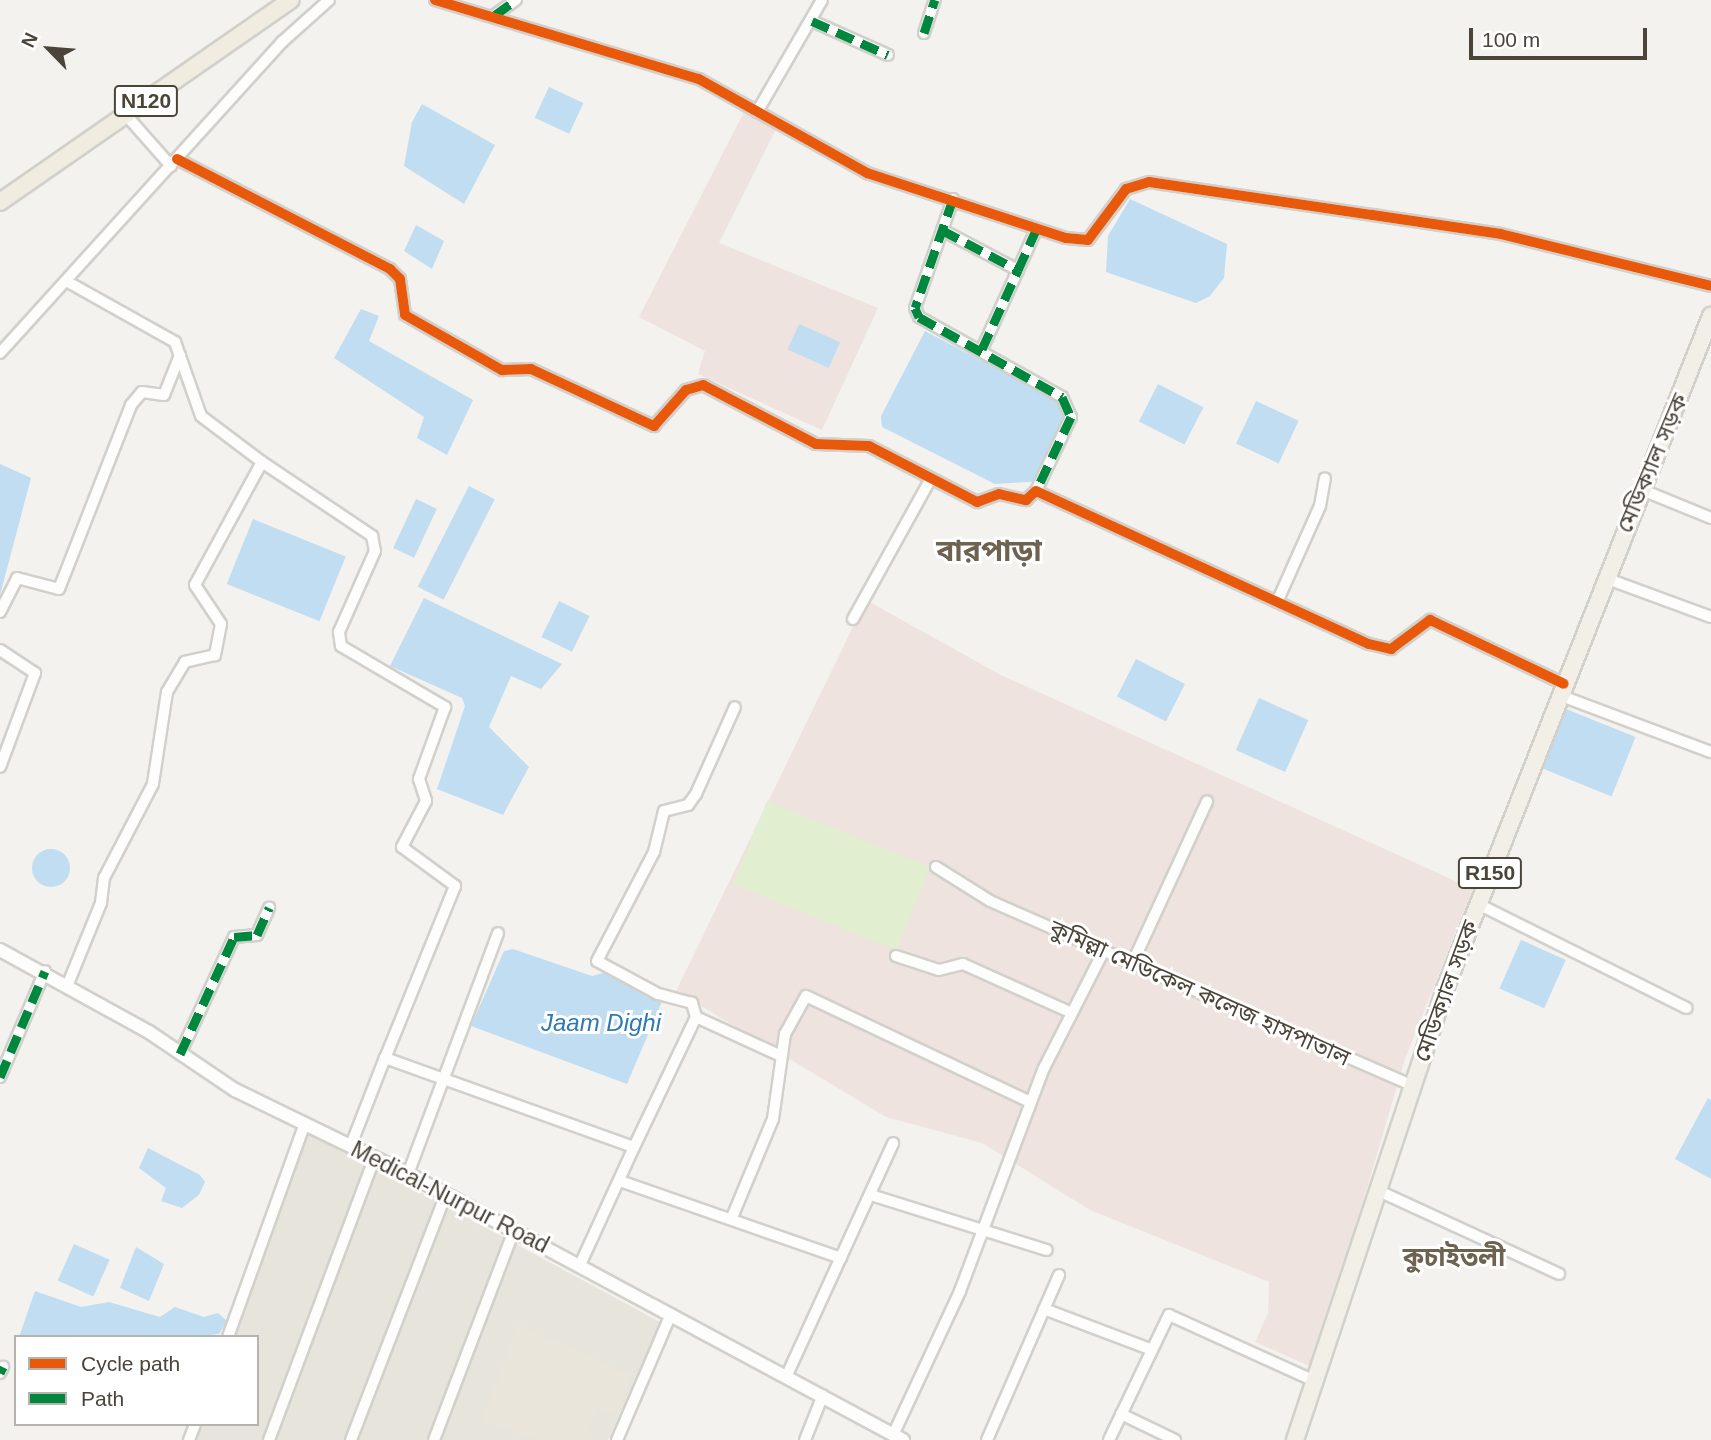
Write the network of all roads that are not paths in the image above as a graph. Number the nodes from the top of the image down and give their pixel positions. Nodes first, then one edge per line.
1 (291, 0) edge
2 (329, 0) edge
3 (435, 0) edge
4 (516, 0) edge
5 (822, 0) edge
6 (935, 0) edge
7 (495, 15) junction
8 (812, 21) junction
9 (924, 33) dead end
10 (888, 55) dead end
11 (757, 112) junction
12 (126, 115) junction
13 (174, 162) junction
14 (953, 199) junction
15 (0, 202) edge
16 (942, 230) junction
17 (1036, 230) junction
18 (1018, 270) junction
19 (68, 282) junction
20 (1711, 286) edge
21 (1711, 316) edge
22 (982, 349) junction
23 (0, 353) edge
24 (181, 355) junction
25 (262, 462) junction
26 (931, 478) junction
27 (1325, 478) dead end
28 (1639, 489) junction
29 (1035, 491) junction
30 (1711, 518) edge
31 (1605, 578) junction
32 (1277, 603) junction
33 (0, 612) edge
34 (1711, 617) edge
35 (853, 619) dead end
36 (0, 650) edge
37 (1562, 689) junction
38 (735, 707) dead end
39 (1711, 752) edge
40 (0, 767) edge
41 (1207, 802) dead end
42 (936, 867) dead end
43 (1478, 904) junction
44 (269, 908) dead end
45 (498, 933) dead end
46 (0, 950) edge
47 (1102, 952) junction
48 (895, 956) dead end
49 (1132, 964) junction
50 (45, 971) junction
51 (68, 984) junction
52 (1687, 1008) dead end
53 (1070, 1012) junction
54 (696, 1017) junction
55 (180, 1054) junction
56 (781, 1056) junction
57 (385, 1058) junction
58 (0, 1077) edge
59 (443, 1079) junction
60 (1411, 1085) junction
61 (1030, 1102) junction
62 (305, 1123) junction
63 (893, 1143) dead end
64 (351, 1145) junction
65 (634, 1147) junction
66 (375, 1157) junction
67 (408, 1174) junction
68 (620, 1181) junction
69 (1381, 1192) junction
70 (446, 1194) junction
71 (871, 1195) junction
72 (733, 1215) junction
73 (983, 1228) junction
74 (514, 1230) junction
75 (1047, 1250) dead end
76 (841, 1258) junction
77 (580, 1265) junction
78 (1559, 1274) dead end
79 (1059, 1275) dead end
80 (1044, 1309) junction
81 (671, 1314) junction
82 (229, 1335) edge
83 (1150, 1349) junction
84 (787, 1375) junction
85 (1317, 1382) junction
86 (822, 1395) junction
87 (1121, 1414) junction
88 (898, 1437) edge
89 (270, 1440) edge
90 (351, 1440) edge
91 (434, 1440) edge
92 (617, 1440) edge
93 (805, 1440) edge
94 (987, 1440) edge
95 (1109, 1440) edge
96 (1175, 1440) edge
97 (1295, 1440) edge

1 - 12 highway, N120
2 - 13 street
3 - 7 street
4 - 7 street
5 - 8 street
6 - 9 street
7 - 11 street
8 - 10 street
8 - 11 street
11 - 14 street
12 - 13 street
12 - 15 highway, N120
13 - 19 street
13 - 26 street
14 - 16 street
14 - 17 street
16 - 18 street
16 - 22 street
17 - 18 street
17 - 20 street
18 - 22 street
19 - 23 street
19 - 24 street
21 - 28 main road, মেডিক্যাল সড়ক / R150
22 - 29 street
24 - 25 street
24 - 33 street
25 - 51 street
25 - 57 street
26 - 29 street
26 - 35 street
27 - 32 street
28 - 30 street
28 - 31 main road, মেডিক্যাল সড়ক / R150
29 - 32 street
31 - 34 street
31 - 37 main road, মেডিক্যাল সড়ক / R150
32 - 37 street
36 - 40 street
37 - 39 street
37 - 43 main road, মেডিক্যাল সড়ক / R150
38 - 54 street
41 - 49 street
42 - 47 street, কুমিল্লা মেডিকেল কলেজ হাসপাতাল
43 - 52 street
43 - 60 main road, মেডিক্যাল সড়ক / R150
44 - 55 street
45 - 59 street
46 - 50 street, Medical-Nurpur Road
47 - 49 street, কুমিল্লা মেডিকেল কলেজ হাসপাতাল
47 - 53 street
48 - 53 street
49 - 60 street, কুমিল্লা মেডিকেল কলেজ হাসপাতাল
50 - 51 street, Medical-Nurpur Road
50 - 58 street
51 - 55 street, Medical-Nurpur Road
53 - 61 street
54 - 56 street
54 - 65 street
55 - 62 street, Medical-Nurpur Road
56 - 61 street
56 - 72 street
57 - 59 street
57 - 64 street
59 - 65 street
59 - 67 street
60 - 69 main road, মেডিক্যাল সড়ক / R150
61 - 73 street
62 - 64 street, Medical-Nurpur Road
62 - 82 street
63 - 71 street
64 - 66 street, Medical-Nurpur Road
65 - 68 street
66 - 67 street, Medical-Nurpur Road
66 - 89 street
67 - 70 street, Medical-Nurpur Road
68 - 72 street
68 - 77 street
69 - 78 street
69 - 85 main road, মেডিক্যাল সড়ক / R150
70 - 74 street, Medical-Nurpur Road
70 - 90 street
71 - 73 street
71 - 76 street
72 - 76 street
73 - 75 street
73 - 88 street
74 - 77 street, Medical-Nurpur Road
74 - 91 street
76 - 84 street
77 - 81 street, Medical-Nurpur Road
79 - 80 street
80 - 83 street
80 - 94 street
81 - 84 street, Medical-Nurpur Road
81 - 92 street
83 - 85 street
83 - 87 street
84 - 86 street, Medical-Nurpur Road
85 - 97 main road, মেডিক্যাল সড়ক / R150
86 - 88 street, Medical-Nurpur Road
86 - 93 street
87 - 95 street
87 - 96 street

